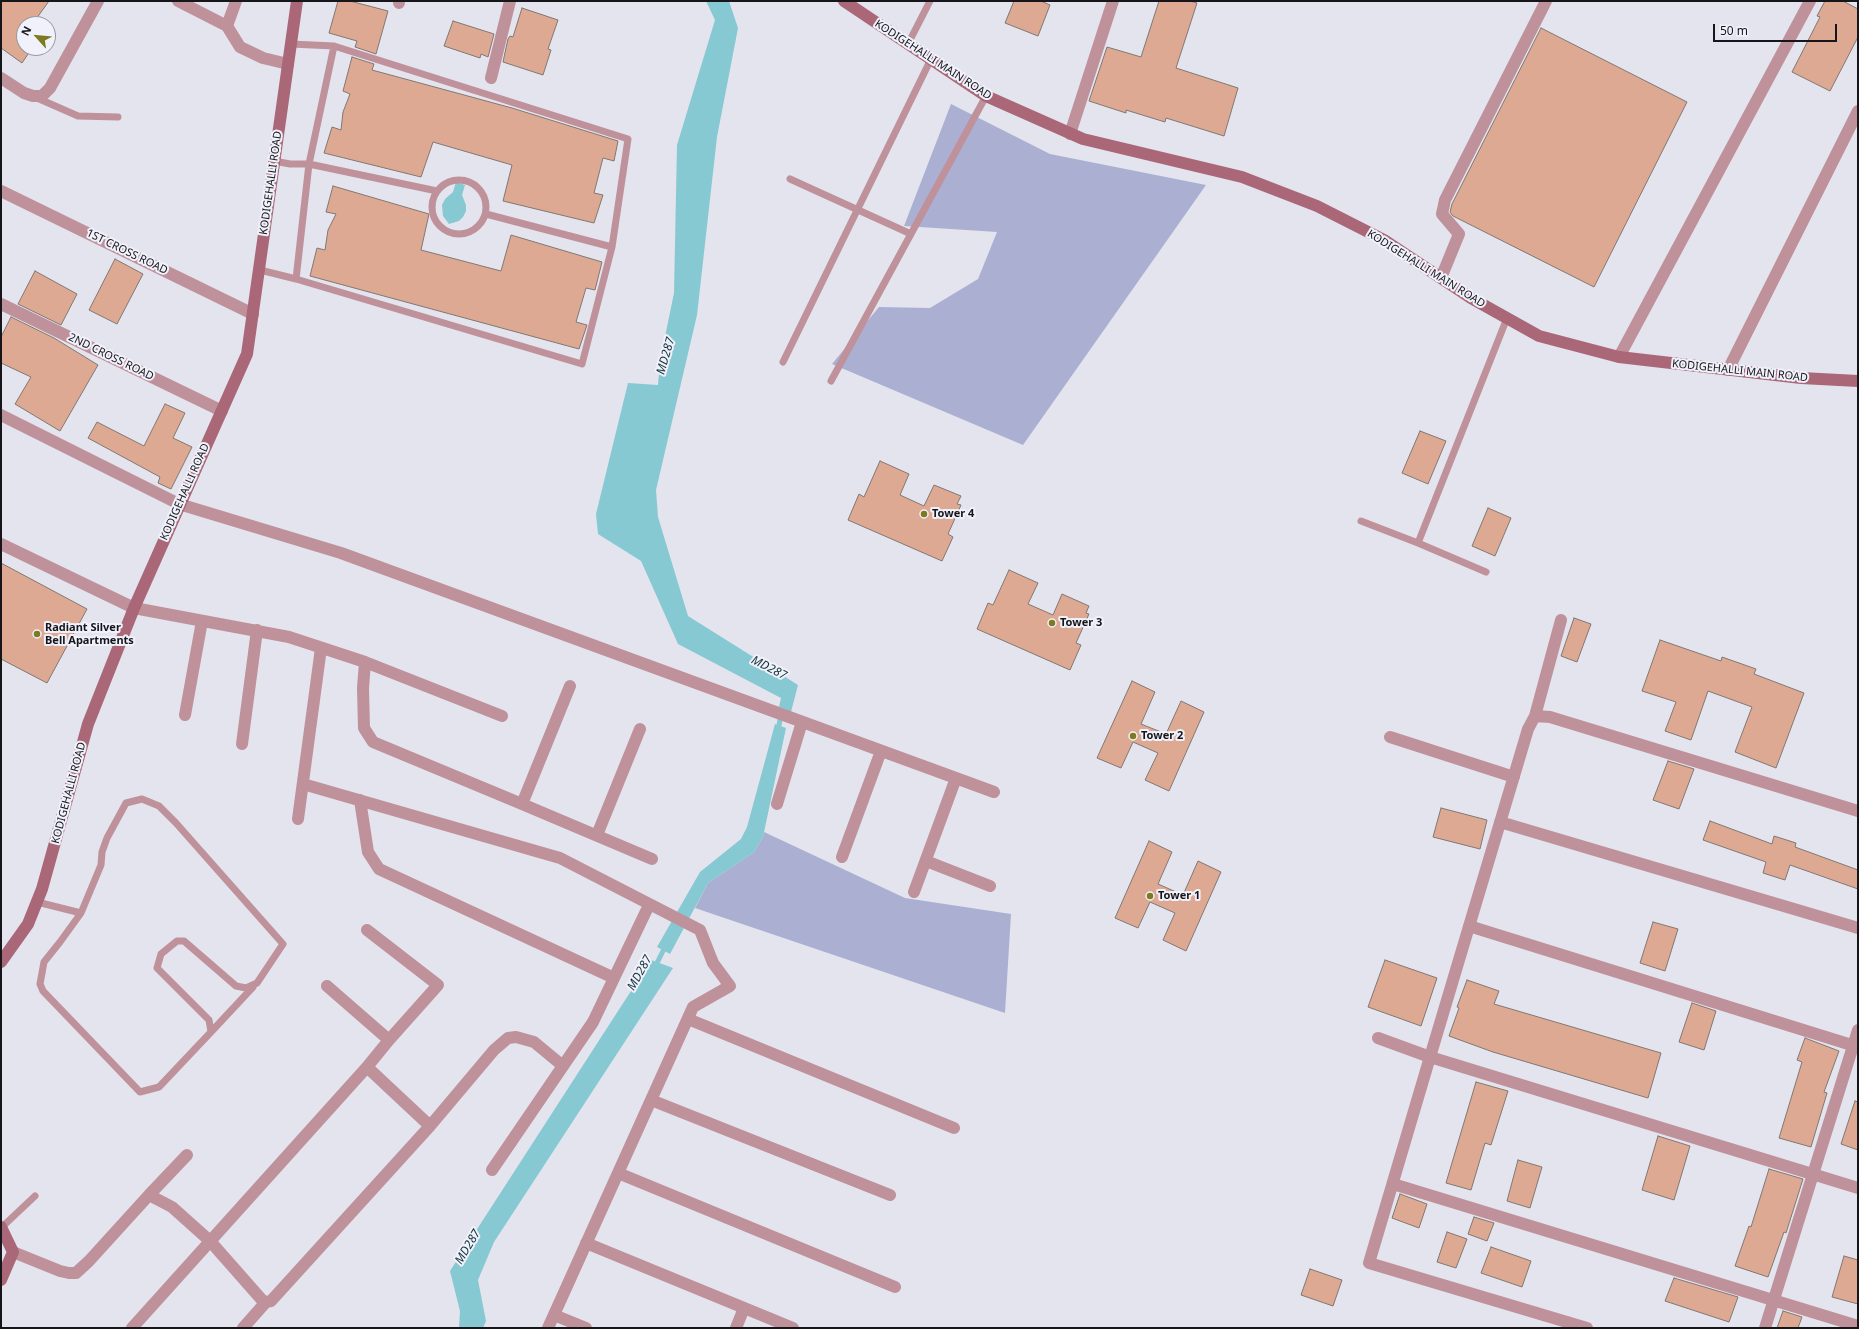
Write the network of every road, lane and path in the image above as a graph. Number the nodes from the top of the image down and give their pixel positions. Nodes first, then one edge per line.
1 (98, 1) edge
2 (178, 1) edge
3 (236, 1) edge
4 (297, 1) edge
5 (510, 1) edge
6 (844, 1) edge
7 (930, 1) edge
8 (1112, 1) edge
9 (1546, 1) edge
10 (1810, 1) edge
11 (227, 26) junction
12 (291, 44) junction
13 (908, 44) junction
14 (334, 46) junction
15 (931, 59) junction
16 (288, 64) junction
17 (1, 78) edge
18 (491, 78) dead end
19 (34, 96) junction
20 (986, 96) junction
21 (1858, 111) edge
22 (118, 117) dead end
23 (1070, 134) junction
24 (274, 162) junction
25 (309, 164) junction
26 (790, 179) dead end
27 (1, 191) edge
28 (437, 192) junction
29 (857, 210) junction
30 (486, 214) junction
31 (911, 234) junction
32 (612, 247) junction
33 (260, 270) junction
34 (1441, 278) junction
35 (296, 279) junction
36 (1, 304) edge
37 (253, 314) junction
38 (1507, 318) junction
39 (1618, 357) junction
40 (783, 362) dead end
41 (1728, 370) junction
42 (831, 381) dead end
43 (1858, 381) edge
44 (222, 411) junction
45 (1, 415) edge
46 (179, 504) junction
47 (1361, 521) dead end
48 (1418, 543) junction
49 (1, 544) edge
50 (1486, 572) dead end
51 (134, 608) junction
52 (1562, 620) dead end
53 (202, 621) junction
54 (257, 630) junction
55 (321, 648) junction
56 (365, 662) junction
57 (570, 686) dead end
58 (185, 716) dead end
59 (502, 716) dead end
60 (1535, 716) junction
61 (802, 722) junction
62 (640, 729) dead end
63 (1390, 737) dead end
64 (242, 744) dead end
65 (881, 751) junction
66 (1514, 777) junction
67 (956, 778) junction
68 (303, 784) junction
69 (994, 792) dead end
70 (360, 800) junction
71 (522, 804) junction
72 (777, 804) dead end
73 (1858, 811) edge
74 (298, 819) dead end
75 (1500, 822) junction
76 (597, 835) junction
77 (842, 857) dead end
78 (652, 858) dead end
79 (926, 861) junction
80 (990, 886) dead end
81 (914, 892) dead end
82 (37, 902) junction
83 (649, 905) junction
84 (81, 912) junction
85 (1469, 926) junction
86 (1858, 928) edge
87 (367, 930) dead end
88 (1, 962) edge
89 (614, 978) junction
90 (257, 983) junction
91 (327, 986) dead end
92 (688, 1019) junction
93 (1858, 1030) edge
94 (211, 1032) junction
95 (1378, 1038) dead end
96 (389, 1040) junction
97 (1856, 1047) edge
98 (1430, 1057) junction
99 (563, 1066) junction
100 (367, 1068) junction
101 (651, 1100) junction
102 (430, 1126) junction
103 (954, 1128) dead end
104 (187, 1156) dead end
105 (492, 1170) dead end
106 (618, 1173) junction
107 (1814, 1174) junction
108 (1393, 1184) junction
109 (1858, 1188) edge
110 (149, 1195) junction
111 (890, 1195) dead end
112 (35, 1196) dead end
113 (1, 1227) edge
114 (210, 1241) junction
115 (586, 1243) junction
116 (13, 1252) junction
117 (1, 1280) edge
118 (895, 1287) dead end
119 (1774, 1300) junction
120 (266, 1302) junction
121 (744, 1308) junction
122 (554, 1315) junction
123 (1858, 1326) edge
124 (132, 1328) edge
125 (243, 1328) edge
126 (548, 1328) edge
127 (586, 1328) edge
128 (736, 1328) edge
129 (793, 1328) edge
130 (1587, 1328) edge
131 (1765, 1328) edge

1 - 19 street
2 - 11 street
3 - 11 street
4 - 12 street, KODIGEHALLI ROAD
5 - 18 street
6 - 13 street, KODIGEHALLI MAIN ROAD
7 - 13 lane
8 - 23 street
9 - 34 street
10 - 39 street
11 - 16 street
12 - 14 lane
12 - 16 street, KODIGEHALLI ROAD
13 - 15 street, KODIGEHALLI MAIN ROAD
14 - 25 lane
14 - 32 lane
15 - 20 street, KODIGEHALLI MAIN ROAD
15 - 29 lane
16 - 24 street, KODIGEHALLI ROAD
17 - 19 street
19 - 22 lane
20 - 23 street, KODIGEHALLI MAIN ROAD
20 - 31 lane
21 - 41 street
23 - 34 street, KODIGEHALLI MAIN ROAD
24 - 25 lane
24 - 33 street, KODIGEHALLI ROAD
25 - 28 lane
25 - 35 lane
26 - 29 lane
27 - 37 street, 1ST CROSS ROAD
28 - 30 lane
28 - 30 lane
29 - 31 lane
29 - 40 lane
30 - 32 lane
31 - 42 lane
32 - 35 lane
33 - 35 lane
33 - 37 street, KODIGEHALLI ROAD
34 - 38 street, KODIGEHALLI MAIN ROAD
36 - 44 street, 2ND CROSS ROAD
37 - 44 street, KODIGEHALLI ROAD
38 - 39 street, KODIGEHALLI MAIN ROAD
38 - 48 lane
39 - 41 street, KODIGEHALLI MAIN ROAD
41 - 43 street, KODIGEHALLI MAIN ROAD
44 - 46 street, KODIGEHALLI ROAD
45 - 46 street
46 - 51 street, KODIGEHALLI ROAD
46 - 61 street
47 - 48 lane
48 - 50 lane
49 - 51 street
51 - 53 street
51 - 82 street, KODIGEHALLI ROAD
52 - 60 street
53 - 54 street
53 - 58 street
54 - 55 street
54 - 64 street
55 - 56 street
55 - 68 street
56 - 59 street
56 - 71 street
57 - 71 street
60 - 66 street
60 - 73 street
61 - 65 street
61 - 72 street
62 - 76 street
63 - 66 street
65 - 67 street
65 - 77 street
66 - 75 street
67 - 69 street
67 - 79 street
68 - 70 street
68 - 74 street
70 - 83 street
70 - 89 street
71 - 76 street
75 - 85 street
75 - 86 street
76 - 78 street
79 - 80 street
79 - 81 street
82 - 84 lane
82 - 88 street, KODIGEHALLI ROAD
83 - 89 street
83 - 92 street
84 - 90 lane
84 - 94 lane
85 - 97 street
85 - 98 street
87 - 96 street
89 - 99 street
90 - 94 lane
90 - 94 lane
91 - 96 street
92 - 101 street
92 - 103 street
93 - 97 street
95 - 98 street
96 - 100 street
97 - 107 street
98 - 107 street
98 - 108 street
99 - 102 street
99 - 105 street
100 - 102 street
100 - 114 street
101 - 106 street
101 - 111 street
102 - 120 street
104 - 110 street
106 - 115 street
106 - 118 street
107 - 109 street
107 - 119 street
108 - 119 street
108 - 130 street
110 - 114 street
110 - 116 street
112 - 113 lane
113 - 116 street
114 - 120 street
114 - 124 street
115 - 121 street
115 - 122 street
116 - 117 street
119 - 123 street
119 - 131 street
120 - 125 street
121 - 128 street
121 - 129 street
122 - 126 street
122 - 127 street

